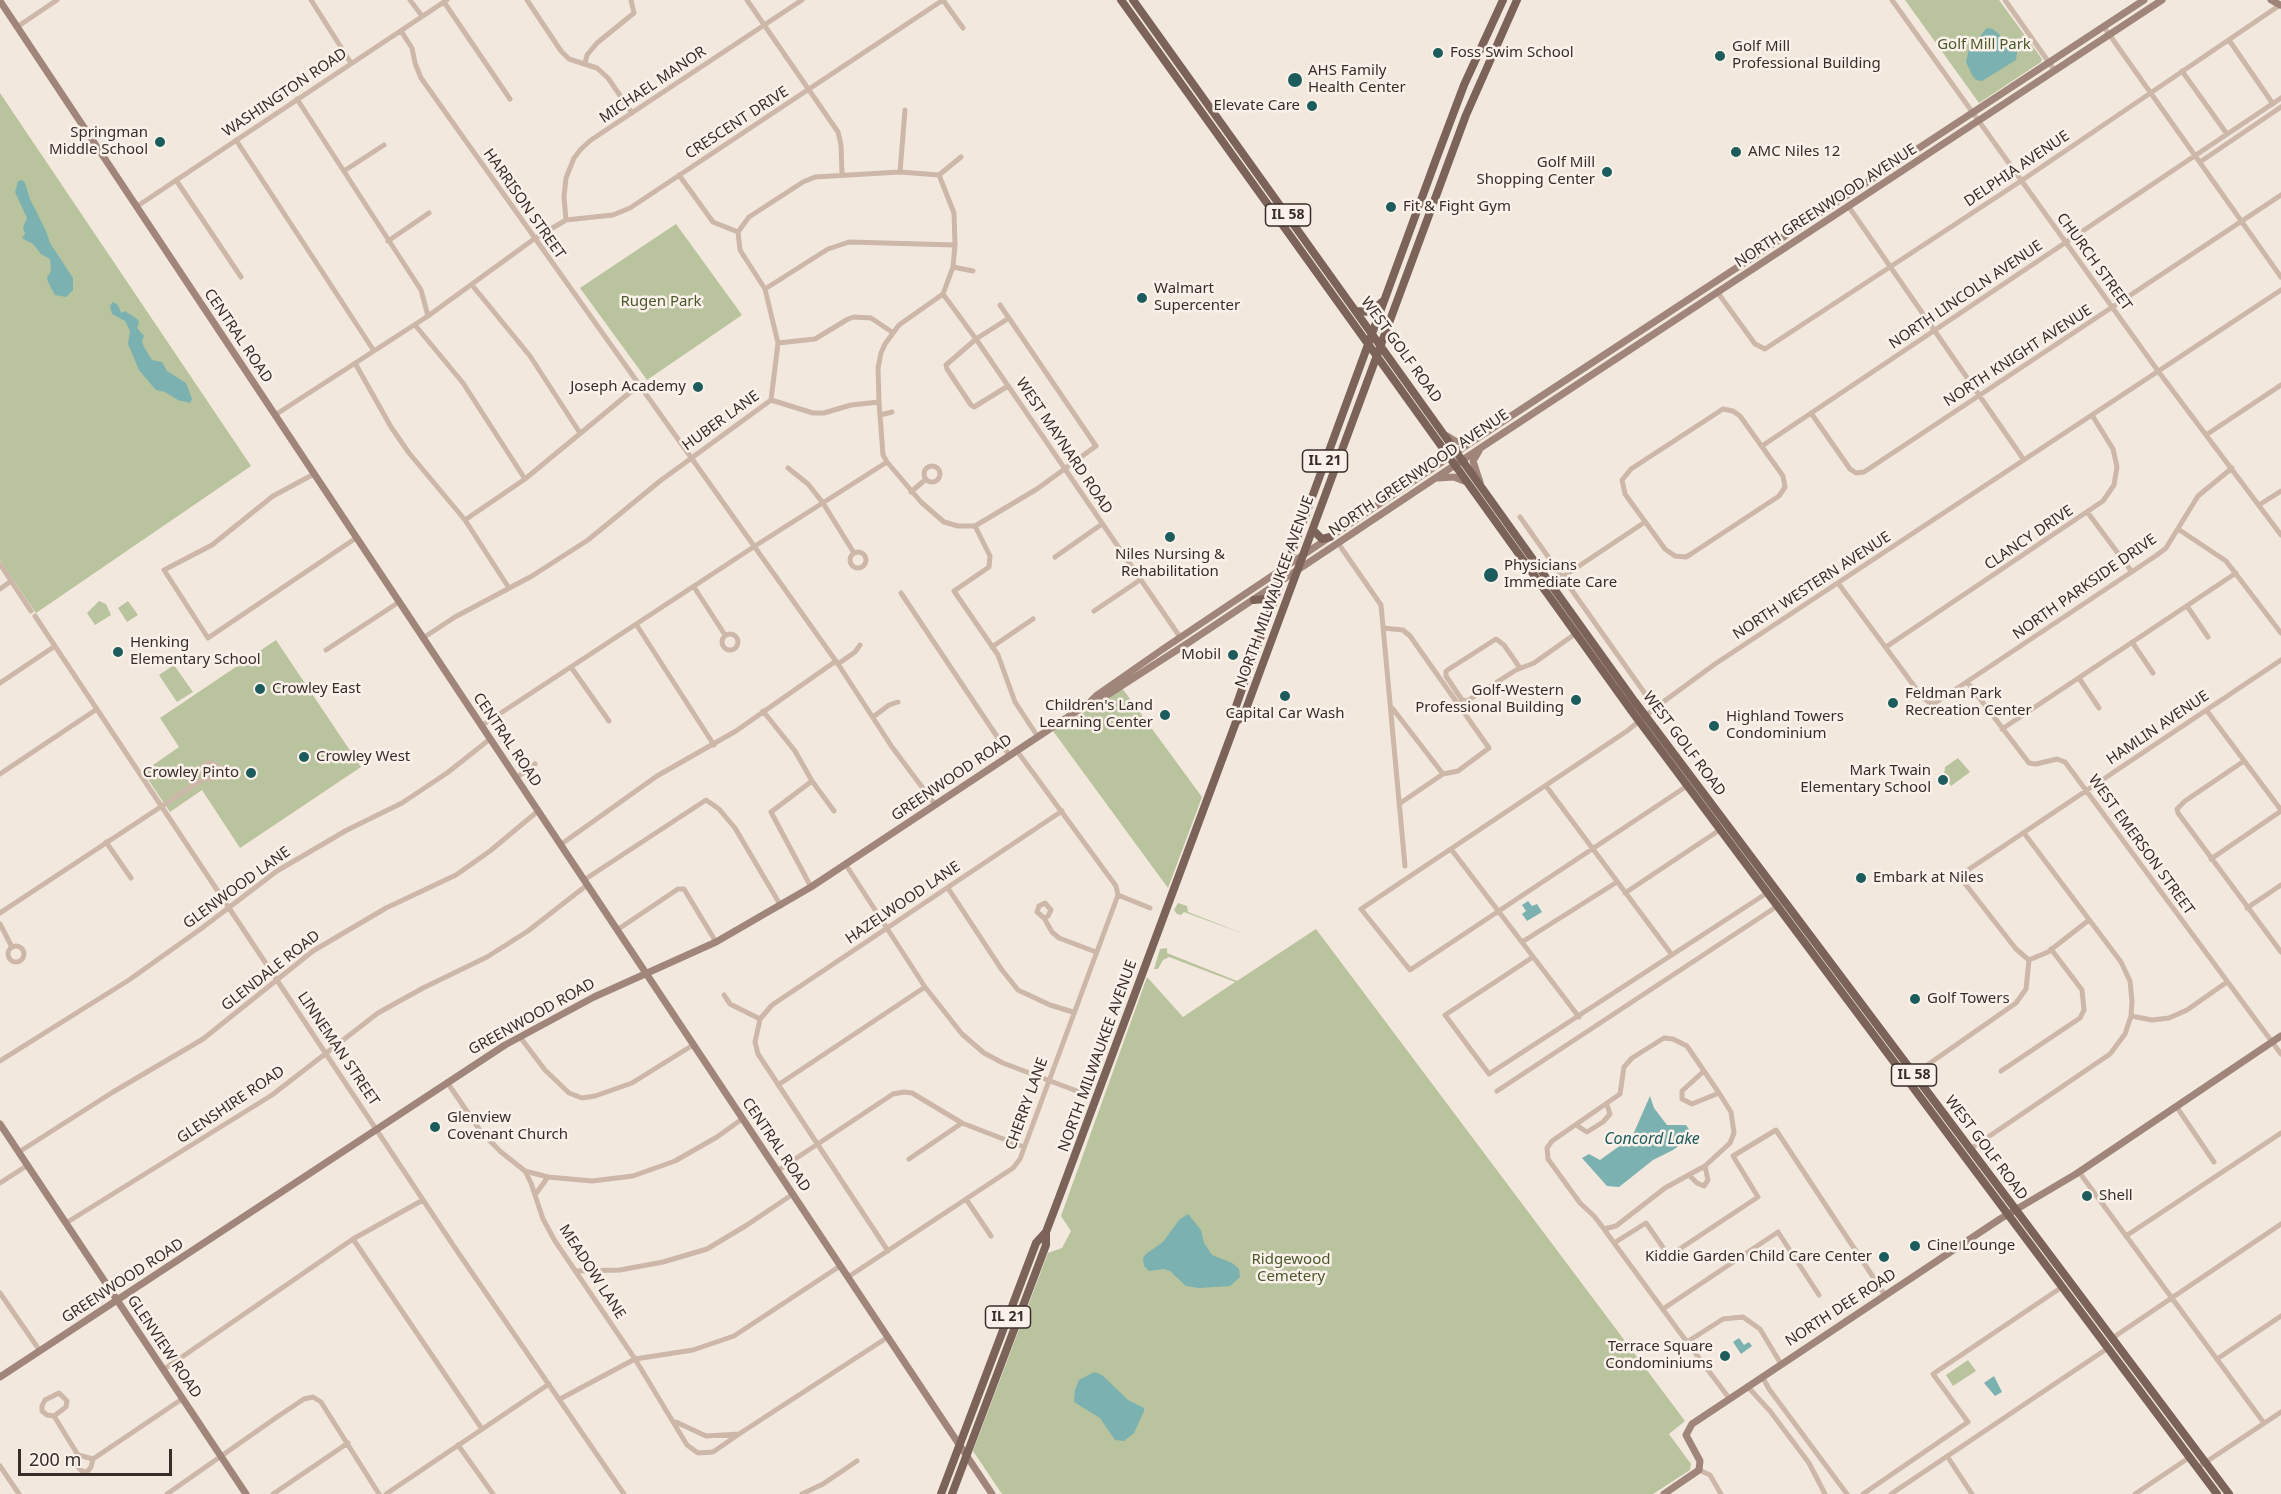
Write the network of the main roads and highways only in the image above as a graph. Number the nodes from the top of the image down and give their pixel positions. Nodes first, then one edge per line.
1 (1120, 0) edge
2 (1133, 0) edge
3 (1503, 0) edge
4 (1517, 0) edge
5 (2144, 0) edge
6 (2162, 0) edge
7 (2271, 0) edge
8 (2277, 0) edge
9 (0, 1) edge
10 (2281, 5) edge
11 (1385, 298) junction
12 (1357, 311) junction
13 (1372, 332) junction
14 (1368, 345) junction
15 (1382, 345) junction
16 (1377, 358) junction
17 (1447, 436) junction
18 (1470, 443) junction
19 (1488, 443) junction
20 (1458, 451) junction
21 (1448, 458) junction
22 (1463, 459) junction
23 (1454, 466) junction
24 (1435, 478) junction
25 (1464, 481) junction
26 (1481, 484) junction
27 (1313, 530) junction
28 (1330, 537) junction
29 (1304, 555) junction
30 (1286, 567) junction
31 (1298, 570) junction
32 (1281, 582) junction
33 (1254, 600) junction
34 (1272, 606) junction
35 (1089, 703) junction
36 (1236, 721) junction
37 (646, 973) junction
38 (2281, 1036) edge
39 (0, 1124) edge
40 (1966, 1151) junction
41 (2016, 1210) junction
42 (2008, 1214) junction
43 (1046, 1232) junction
44 (118, 1301) junction
45 (0, 1377) edge
46 (959, 1445) junction
47 (967, 1456) junction
48 (2201, 1465) junction
49 (246, 1494) edge
50 (941, 1494) edge
51 (952, 1494) edge
52 (992, 1494) edge
53 (1664, 1494) edge
54 (2217, 1494) edge
55 (2229, 1494) edge

1 - 14 main road, WEST GOLF ROAD / IL 58
2 - 12 main road, WEST GOLF ROAD / IL 58
3 - 11 main road, NORTH MILWAUKEE AVENUE / IL 21
4 - 15 main road, NORTH MILWAUKEE AVENUE / IL 21
5 - 18 main road, NORTH GREENWOOD AVENUE
6 - 19 main road, NORTH GREENWOOD AVENUE
7 - 10 main road
8 - 10 main road
9 - 37 main road, CENTRAL ROAD
11 - 12 main road
11 - 13 main road, NORTH MILWAUKEE AVENUE / IL 21
12 - 13 main road, WEST GOLF ROAD / IL 58
13 - 14 main road, NORTH MILWAUKEE AVENUE / IL 21
13 - 15 main road, WEST GOLF ROAD / IL 58
14 - 16 main road, WEST GOLF ROAD / IL 58
14 - 30 main road, NORTH MILWAUKEE AVENUE / IL 21
15 - 16 main road, NORTH MILWAUKEE AVENUE / IL 21
15 - 17 main road, WEST GOLF ROAD / IL 58
16 - 21 main road, WEST GOLF ROAD / IL 58
16 - 27 main road, NORTH MILWAUKEE AVENUE / IL 21
17 - 18 main road
17 - 20 main road, WEST GOLF ROAD / IL 58
18 - 20 main road, NORTH GREENWOOD AVENUE
19 - 22 main road, NORTH GREENWOOD AVENUE
19 - 26 main road
20 - 21 main road, NORTH GREENWOOD AVENUE
20 - 22 main road, WEST GOLF ROAD / IL 58
21 - 23 main road, WEST GOLF ROAD / IL 58
21 - 28 main road, NORTH GREENWOOD AVENUE
22 - 23 main road, NORTH GREENWOOD AVENUE
22 - 26 main road, WEST GOLF ROAD / IL 58
23 - 24 main road, NORTH GREENWOOD AVENUE
23 - 25 main road, WEST GOLF ROAD / IL 58
24 - 25 main road
24 - 31 main road, NORTH GREENWOOD AVENUE
25 - 40 main road, WEST GOLF ROAD / IL 58
26 - 40 main road, WEST GOLF ROAD / IL 58
27 - 28 main road
27 - 29 main road, NORTH MILWAUKEE AVENUE / IL 21
28 - 29 main road, NORTH GREENWOOD AVENUE
29 - 30 main road, NORTH GREENWOOD AVENUE
29 - 31 main road, NORTH MILWAUKEE AVENUE / IL 21
30 - 32 main road, NORTH MILWAUKEE AVENUE / IL 21
30 - 35 main road, NORTH GREENWOOD AVENUE
31 - 32 main road, NORTH GREENWOOD AVENUE
31 - 36 main road, NORTH MILWAUKEE AVENUE / IL 21
32 - 33 main road, NORTH GREENWOOD AVENUE
32 - 34 main road, NORTH MILWAUKEE AVENUE / IL 21
33 - 34 main road
33 - 35 main road, NORTH GREENWOOD AVENUE
34 - 36 main road, NORTH MILWAUKEE AVENUE / IL 21
35 - 37 main road, GREENWOOD ROAD
36 - 43 main road, NORTH MILWAUKEE AVENUE
37 - 44 main road, GREENWOOD ROAD
37 - 46 main road, CENTRAL ROAD
38 - 41 main road, NORTH DEE ROAD
39 - 44 main road, GLENVIEW ROAD
40 - 41 main road, WEST GOLF ROAD / IL 58
40 - 42 main road, WEST GOLF ROAD / IL 58
41 - 42 main road, NORTH DEE ROAD
41 - 48 main road, WEST GOLF ROAD / IL 58
42 - 48 main road, WEST GOLF ROAD / IL 58
42 - 53 main road, NORTH DEE ROAD
43 - 46 main road, IL 21
43 - 47 main road, IL 21
44 - 45 main road, GREENWOOD ROAD
44 - 49 main road, GLENVIEW ROAD
46 - 47 main road, CENTRAL ROAD
46 - 50 main road, IL 21
47 - 51 main road, IL 21
47 - 52 main road, CENTRAL ROAD
48 - 54 main road, WEST GOLF ROAD / IL 58
48 - 55 main road, WEST GOLF ROAD / IL 58

